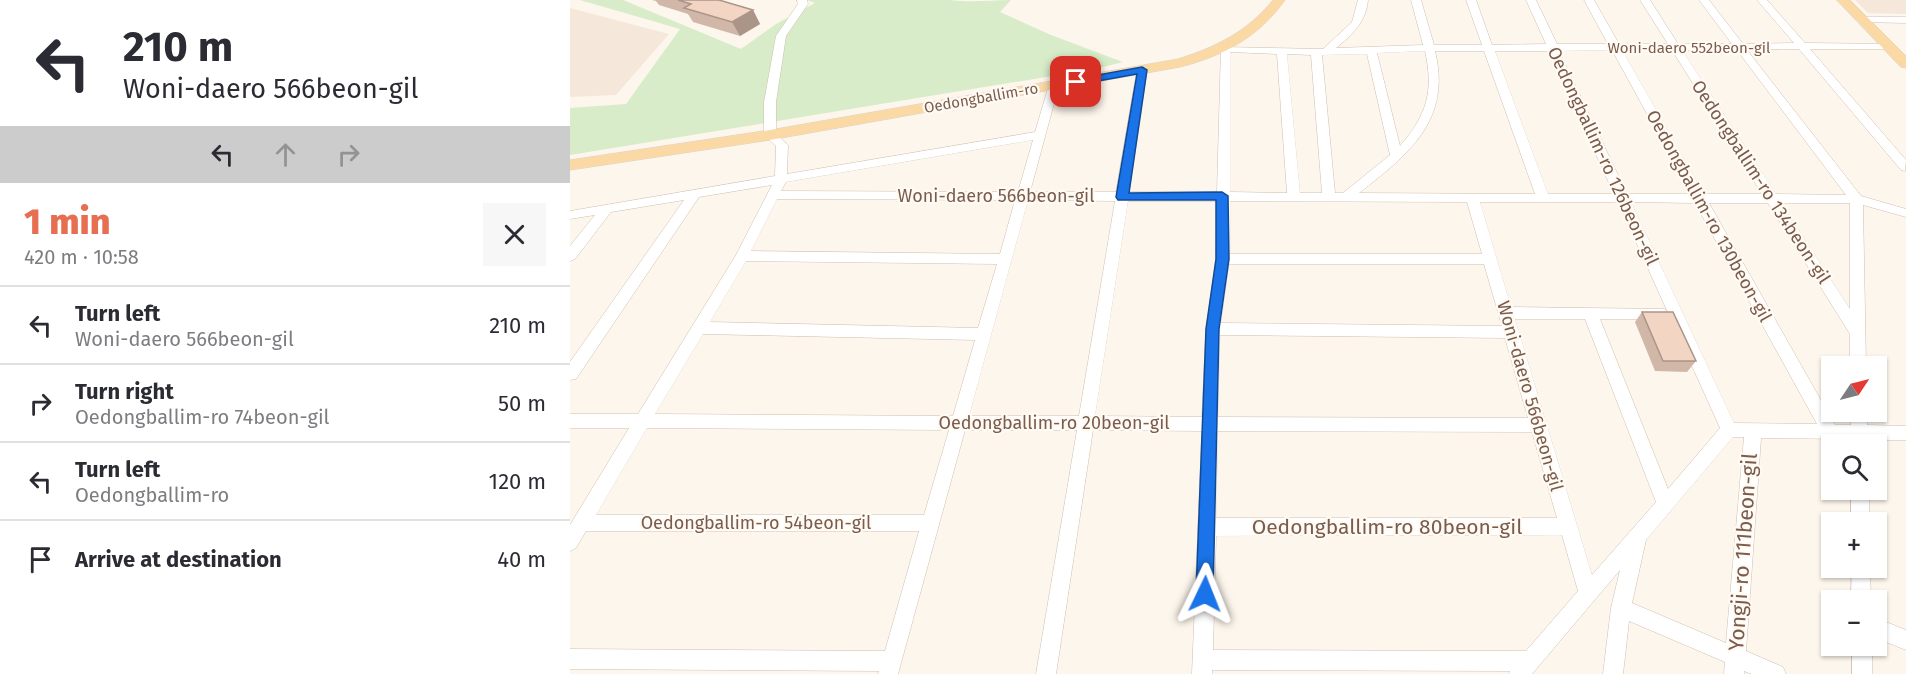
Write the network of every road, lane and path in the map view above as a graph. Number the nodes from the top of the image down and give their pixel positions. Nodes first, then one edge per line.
1 (802, 0) edge
2 (1279, 0) edge
3 (1363, 0) edge
4 (1416, 0) edge
5 (1471, 0) edge
6 (1531, 0) edge
7 (1589, 0) edge
8 (1645, 0) edge
9 (1704, 0) edge
10 (1762, 0) edge
11 (1843, 0) edge
12 (1863, 20) junction
13 (1906, 21) edge
14 (1888, 46) junction
15 (1225, 48) junction
16 (1428, 48) junction
17 (1489, 48) junction
18 (1553, 48) junction
19 (1616, 48) junction
20 (1676, 48) junction
21 (1741, 48) junction
22 (1803, 48) junction
23 (1371, 50) junction
24 (1282, 51) junction
25 (1321, 52) junction
26 (1906, 64) edge
27 (1142, 70) junction
28 (1054, 85) junction
29 (770, 135) junction
30 (1040, 135) junction
31 (1396, 156) junction
32 (570, 165) edge
33 (1905, 167) edge
34 (782, 179) junction
35 (695, 194) junction
36 (773, 195) junction
37 (1023, 196) junction
38 (1222, 196) junction
39 (1122, 197) junction
40 (1294, 197) junction
41 (1329, 197) junction
42 (1346, 197) junction
43 (1472, 198) junction
44 (1543, 198) junction
45 (1622, 198) junction
46 (1700, 199) junction
47 (1772, 199) junction
48 (1856, 199) junction
49 (607, 209) junction
50 (1906, 213) edge
51 (570, 215) edge
52 (570, 256) edge
53 (742, 256) junction
54 (1223, 259) junction
55 (1490, 259) junction
56 (1005, 260) junction
57 (1505, 313) junction
58 (1590, 313) junction
59 (1675, 313) junction
60 (699, 328) junction
61 (1213, 329) junction
62 (1511, 332) junction
63 (984, 334) junction
64 (1858, 334) junction
65 (1858, 356) edge
66 (570, 374) edge
67 (570, 421) edge
68 (643, 422) junction
69 (959, 423) junction
70 (1086, 424) junction
71 (1210, 424) junction
72 (1538, 425) junction
73 (1729, 430) junction
74 (1753, 430) junction
75 (1830, 432) junction
76 (1906, 433) edge
77 (1840, 434) edge
78 (1887, 435) edge
79 (1665, 504) junction
80 (582, 523) junction
81 (930, 524) junction
82 (1568, 526) junction
83 (1207, 527) junction
84 (1638, 536) junction
85 (570, 542) edge
86 (1588, 594) junction
87 (1621, 609) junction
88 (1887, 632) edge
89 (1906, 640) edge
90 (1862, 656) edge
91 (570, 660) edge
92 (1735, 665) edge
93 (1202, 667) edge
94 (890, 668) edge
95 (1524, 668) edge
96 (1046, 674) edge
97 (1613, 674) edge
98 (1776, 674) edge
99 (1862, 674) edge

1 - 29 street
2 - 15 main road, Oedongballim-ro
3 - 25 street
4 - 16 street
5 - 17 street
6 - 18 street, Oedongballim-ro 126beon-gil
7 - 19 street, Oedongballim-ro 130beon-gil
8 - 20 street, Oedongballim-ro 134beon-gil
9 - 21 street
10 - 22 street
11 - 12 main road
12 - 13 street
12 - 14 main road
14 - 22 street, Woni-daero 552beon-gil
14 - 26 main road
15 - 24 street, Woni-daero 552beon-gil
15 - 27 main road, Oedongballim-ro
15 - 38 street
16 - 17 street, Woni-daero 552beon-gil
16 - 23 street, Woni-daero 552beon-gil
16 - 31 street
17 - 18 street, Woni-daero 552beon-gil
17 - 44 street
18 - 19 street, Woni-daero 552beon-gil
18 - 45 street, Oedongballim-ro 126beon-gil
19 - 20 street, Woni-daero 552beon-gil
19 - 46 street, Oedongballim-ro 130beon-gil
20 - 21 street, Woni-daero 552beon-gil
20 - 47 street, Oedongballim-ro 134beon-gil
21 - 22 street, Woni-daero 552beon-gil
21 - 48 street
22 - 33 street
23 - 25 street, Woni-daero 552beon-gil
23 - 31 street
24 - 25 street, Woni-daero 552beon-gil
24 - 40 street
25 - 41 street
27 - 28 main road, Oedongballim-ro
27 - 39 street
28 - 29 main road, Oedongballim-ro
28 - 30 street
29 - 32 main road, Oedongballim-ro
29 - 34 street
30 - 34 street
30 - 37 street
31 - 42 street
34 - 35 street
34 - 36 street
35 - 49 street
35 - 66 street
36 - 37 street, Woni-daero 566beon-gil
36 - 53 street
37 - 39 street, Woni-daero 566beon-gil
37 - 56 street
38 - 39 street, Woni-daero 566beon-gil
38 - 40 street, Woni-daero 566beon-gil
38 - 54 street
39 - 70 street
40 - 41 street, Woni-daero 566beon-gil
41 - 42 street, Woni-daero 566beon-gil
42 - 43 street, Woni-daero 566beon-gil
43 - 44 street, Woni-daero 566beon-gil
43 - 55 street, Woni-daero 566beon-gil
44 - 45 street, Woni-daero 566beon-gil
45 - 46 street, Woni-daero 566beon-gil
45 - 59 street, Oedongballim-ro 126beon-gil
46 - 47 street, Woni-daero 566beon-gil
46 - 75 street, Oedongballim-ro 130beon-gil
47 - 48 street, Woni-daero 566beon-gil
47 - 64 street, Oedongballim-ro 134beon-gil
48 - 50 street, Woni-daero 566beon-gil
48 - 64 street
49 - 51 street
49 - 52 street
53 - 56 street
53 - 60 street
54 - 55 street
54 - 61 street
55 - 57 street, Woni-daero 566beon-gil
56 - 63 street
57 - 58 street
57 - 62 street, Woni-daero 566beon-gil
58 - 59 street
58 - 79 street
59 - 73 street, Oedongballim-ro 126beon-gil
60 - 63 street
60 - 68 street
61 - 62 street
61 - 71 street
62 - 72 street, Woni-daero 566beon-gil
63 - 69 street
64 - 65 street
67 - 68 street, Oedongballim-ro 20beon-gil
68 - 69 street, Oedongballim-ro 20beon-gil
68 - 80 street
69 - 70 street, Oedongballim-ro 20beon-gil
69 - 81 street
70 - 71 street, Oedongballim-ro 20beon-gil
70 - 96 street
71 - 72 street, Oedongballim-ro 20beon-gil
71 - 83 street
72 - 82 street, Woni-daero 566beon-gil
73 - 74 street
73 - 79 street
74 - 75 street
74 - 92 street, Yongji-ro 111beon-gil
75 - 77 street
76 - 78 street
79 - 84 street
80 - 81 street, Oedongballim-ro 54beon-gil
80 - 85 street
81 - 94 street
82 - 83 street, Oedongballim-ro 80beon-gil
82 - 86 street, Woni-daero 566beon-gil
83 - 93 street
84 - 86 street
84 - 87 street
86 - 95 street
87 - 92 street
87 - 97 street
88 - 89 street
90 - 99 street
91 - 94 street
92 - 98 street
93 - 95 street

